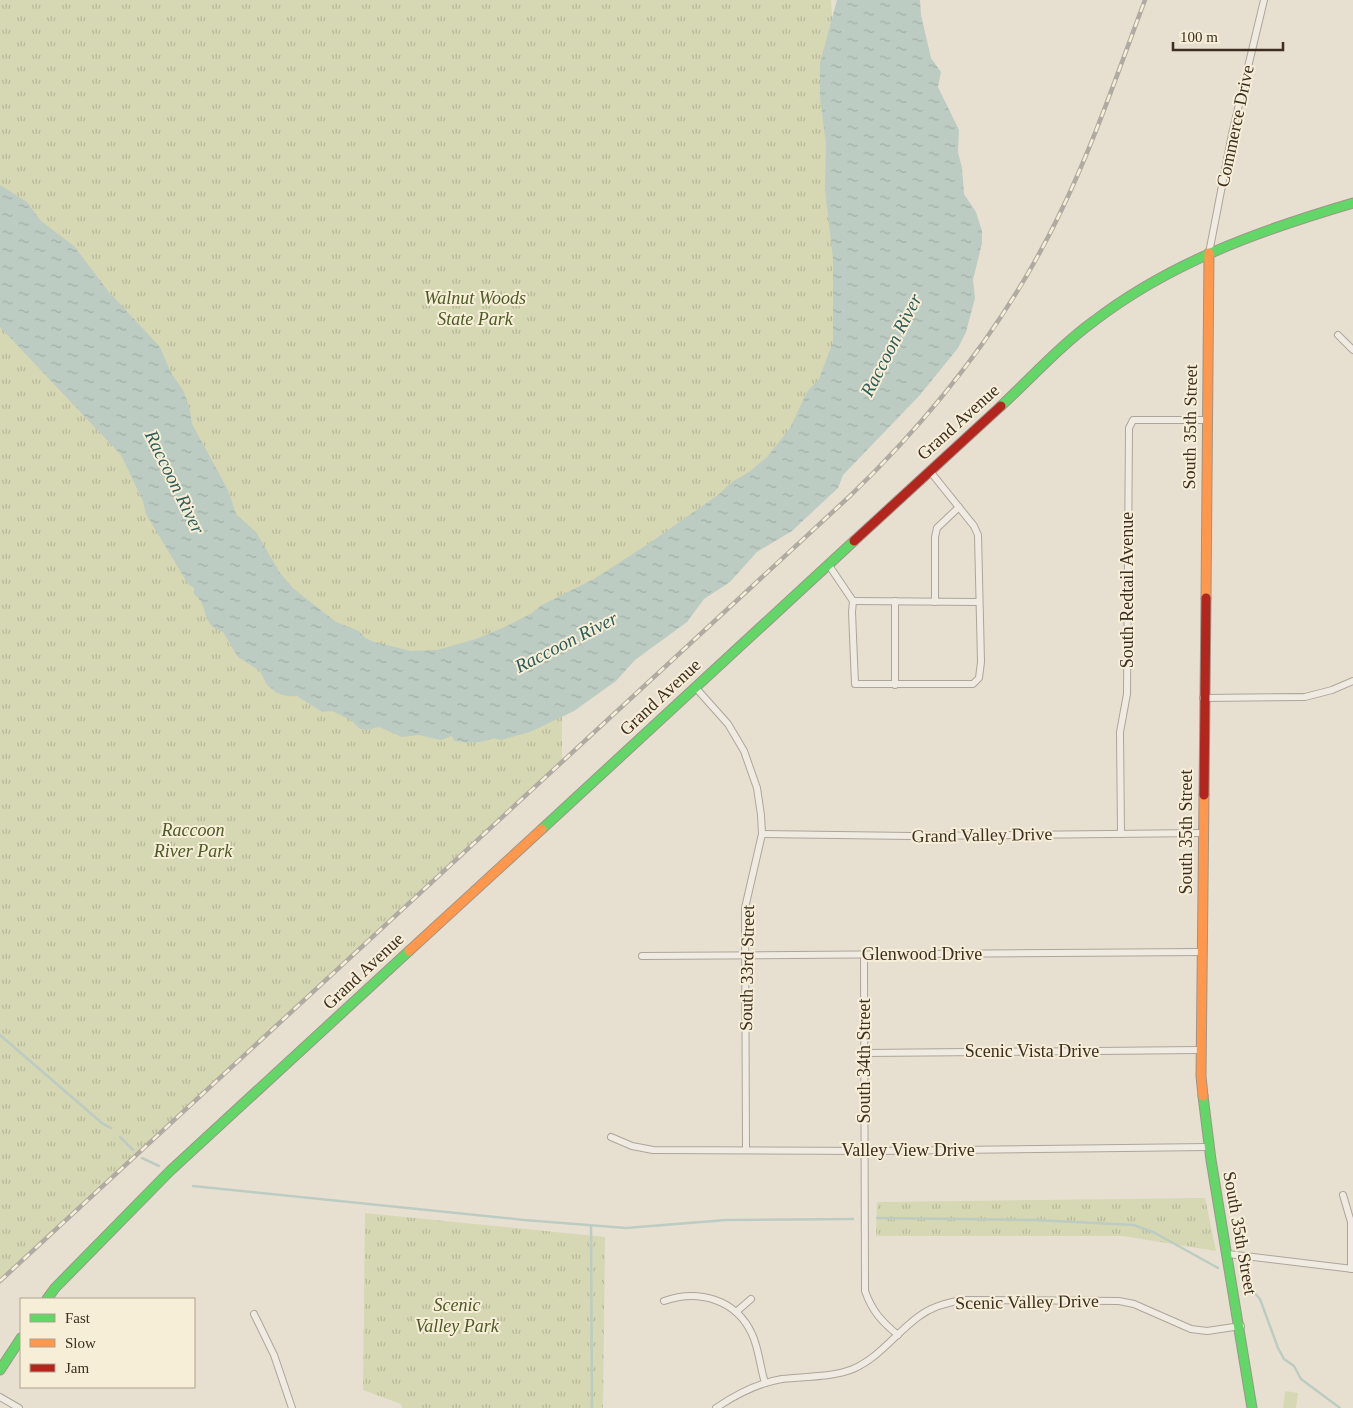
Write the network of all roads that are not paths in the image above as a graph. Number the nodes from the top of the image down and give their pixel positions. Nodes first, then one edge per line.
1 (1264, 0) edge
2 (1353, 203) edge
3 (1209, 253) junction
4 (1338, 335) dead end
5 (1353, 350) edge
6 (1206, 420) junction
7 (929, 470) junction
8 (959, 507) junction
9 (828, 564) junction
10 (853, 601) junction
11 (895, 601) junction
12 (935, 602) junction
13 (979, 602) junction
14 (1353, 681) edge
15 (895, 685) junction
16 (695, 687) junction
17 (1203, 698) junction
18 (1203, 833) junction
19 (762, 834) junction
20 (1121, 834) junction
21 (1201, 952) junction
22 (864, 954) junction
23 (746, 955) junction
24 (642, 956) dead end
25 (1200, 1050) junction
26 (864, 1053) junction
27 (611, 1137) dead end
28 (1208, 1147) junction
29 (746, 1150) junction
30 (864, 1151) junction
31 (1343, 1195) dead end
32 (1228, 1254) junction
33 (1352, 1269) edge
34 (48, 1298) edge
35 (751, 1299) dead end
36 (664, 1301) dead end
37 (736, 1312) junction
38 (254, 1314) dead end
39 (1241, 1326) junction
40 (898, 1335) junction
41 (20, 1340) edge
42 (0, 1370) edge
43 (765, 1383) junction
44 (0, 1397) edge
45 (19, 1408) edge
46 (292, 1408) edge
47 (716, 1408) edge
48 (1252, 1408) edge

1 - 3 street, Commerce Drive
2 - 3 main road, Grand Avenue
3 - 6 main road, South 35th Street
3 - 7 main road, Grand Avenue
4 - 5 street
6 - 17 main road, South 35th Street
6 - 20 street, South Redtail Avenue
7 - 8 street
7 - 9 main road, Grand Avenue
8 - 12 street
8 - 13 street
9 - 10 street
9 - 16 main road, Grand Avenue
10 - 11 street
10 - 15 street
11 - 12 street
11 - 15 street
12 - 13 street
13 - 15 street
14 - 17 street
16 - 19 street, South 33rd Street
16 - 34 main road, Grand Avenue
17 - 18 main road, South 35th Street
18 - 20 street, Grand Valley Drive
18 - 21 main road, South 35th Street
19 - 20 street, Grand Valley Drive
19 - 23 street, South 33rd Street
21 - 22 street, Glenwood Drive
21 - 25 main road, South 35th Street
22 - 23 street, Glenwood Drive
22 - 26 street, South 34th Street
23 - 24 street, Glenwood Drive
23 - 29 street, South 33rd Street
25 - 26 street, Scenic Vista Drive
25 - 28 main road, South 35th Street
26 - 30 street, South 34th Street
27 - 29 street, Valley View Drive
28 - 30 street, Valley View Drive
28 - 32 main road, South 35th Street
29 - 30 street, Valley View Drive
30 - 40 street, South 34th Street
31 - 33 street
32 - 33 street
32 - 39 main road, South 35th Street
35 - 37 street
36 - 37 street
37 - 43 street
38 - 46 street
39 - 40 street, Scenic Valley Drive
39 - 48 main road, South 35th Street
40 - 43 street, Scenic Valley Drive
41 - 42 main road
43 - 47 street, Scenic Valley Drive
44 - 45 street

